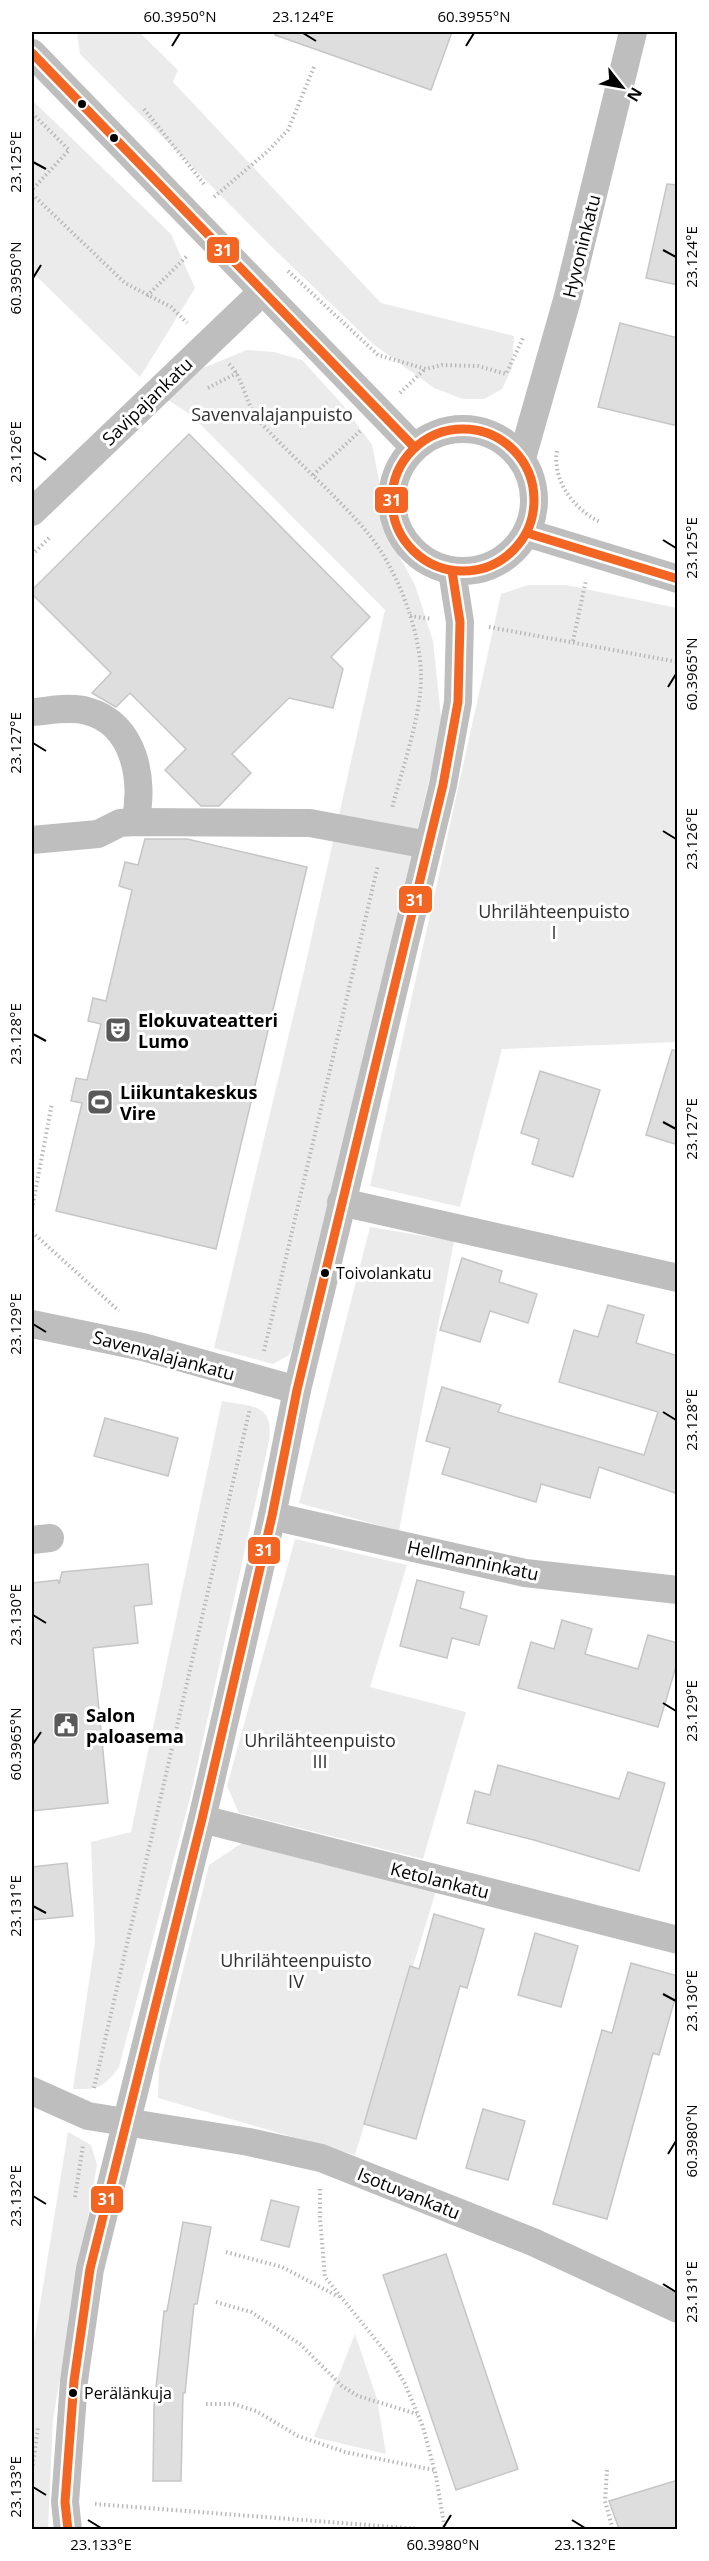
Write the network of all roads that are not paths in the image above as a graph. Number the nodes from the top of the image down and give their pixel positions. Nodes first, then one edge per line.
1 (633, 32) edge
2 (32, 53) edge
3 (263, 291) junction
4 (414, 447) junction
5 (522, 458) junction
6 (32, 512) edge
7 (527, 533) junction
8 (452, 571) junction
9 (678, 579) edge
10 (32, 712) edge
11 (135, 822) junction
12 (32, 840) edge
13 (428, 845) junction
14 (341, 1202) junction
15 (678, 1278) edge
16 (32, 1324) edge
17 (297, 1390) junction
18 (272, 1516) junction
19 (678, 1590) edge
20 (202, 1819) junction
21 (678, 1940) edge
22 (32, 2091) edge
23 (125, 2122) junction
24 (678, 2309) edge
25 (66, 2516) edge

1 - 5 street, Hyvoninkatu
2 - 3 street
3 - 4 street
3 - 6 street, Savipajankatu
4 - 5 street
4 - 8 street
5 - 7 street
7 - 8 street
7 - 9 street
8 - 13 street
10 - 11 street
11 - 12 street
11 - 13 street
13 - 14 street
14 - 15 street
14 - 17 street
16 - 17 street, Savenvalajankatu
17 - 18 street
18 - 19 street, Hellmanninkatu
18 - 20 street
20 - 21 street, Ketolankatu
20 - 23 street
22 - 23 street, Isotuvankatu
23 - 24 street, Isotuvankatu
23 - 25 street

